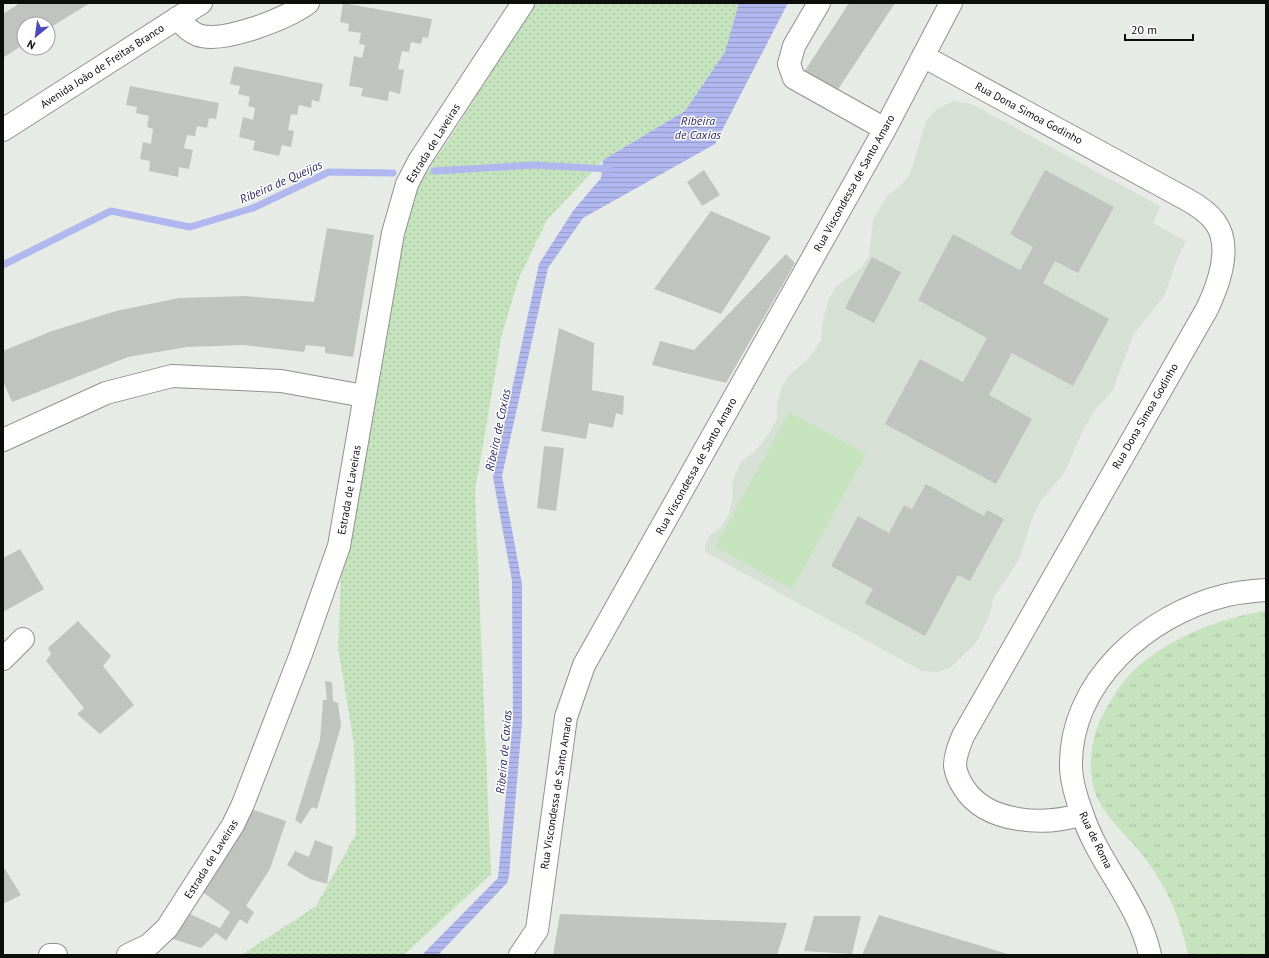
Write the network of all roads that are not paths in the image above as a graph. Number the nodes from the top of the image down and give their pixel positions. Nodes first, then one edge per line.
1 (201, 3) edge
2 (308, 3) edge
3 (523, 3) edge
4 (819, 3) edge
5 (951, 3) edge
6 (177, 18) junction
7 (923, 56) junction
8 (885, 129) junction
9 (3, 130) edge
10 (364, 396) junction
11 (3, 440) edge
12 (1266, 590) edge
13 (23, 639) dead end
14 (3, 659) edge
15 (1082, 814) junction
16 (536, 930) junction
17 (50, 955) edge
18 (56, 955) edge
19 (128, 955) edge
20 (520, 955) edge
21 (537, 955) edge
22 (1150, 955) edge

1 - 6 street, Avenida João de Freitas Branco
2 - 6 street
3 - 10 street, Estrada de Laveiras
4 - 8 street
5 - 7 street, Rua Viscondessa de Santo Amaro
6 - 9 street, Avenida João de Freitas Branco
7 - 8 street, Rua Viscondessa de Santo Amaro
7 - 15 street, Rua Dona Simoa Godinho
8 - 16 street, Rua Viscondessa de Santo Amaro
10 - 11 street
10 - 19 street, Estrada de Laveiras
12 - 15 street, Rua de Roma
13 - 14 street
15 - 22 street, Rua de Roma
16 - 20 street, Rua Viscondessa de Santo Amaro
16 - 21 street
17 - 18 street

